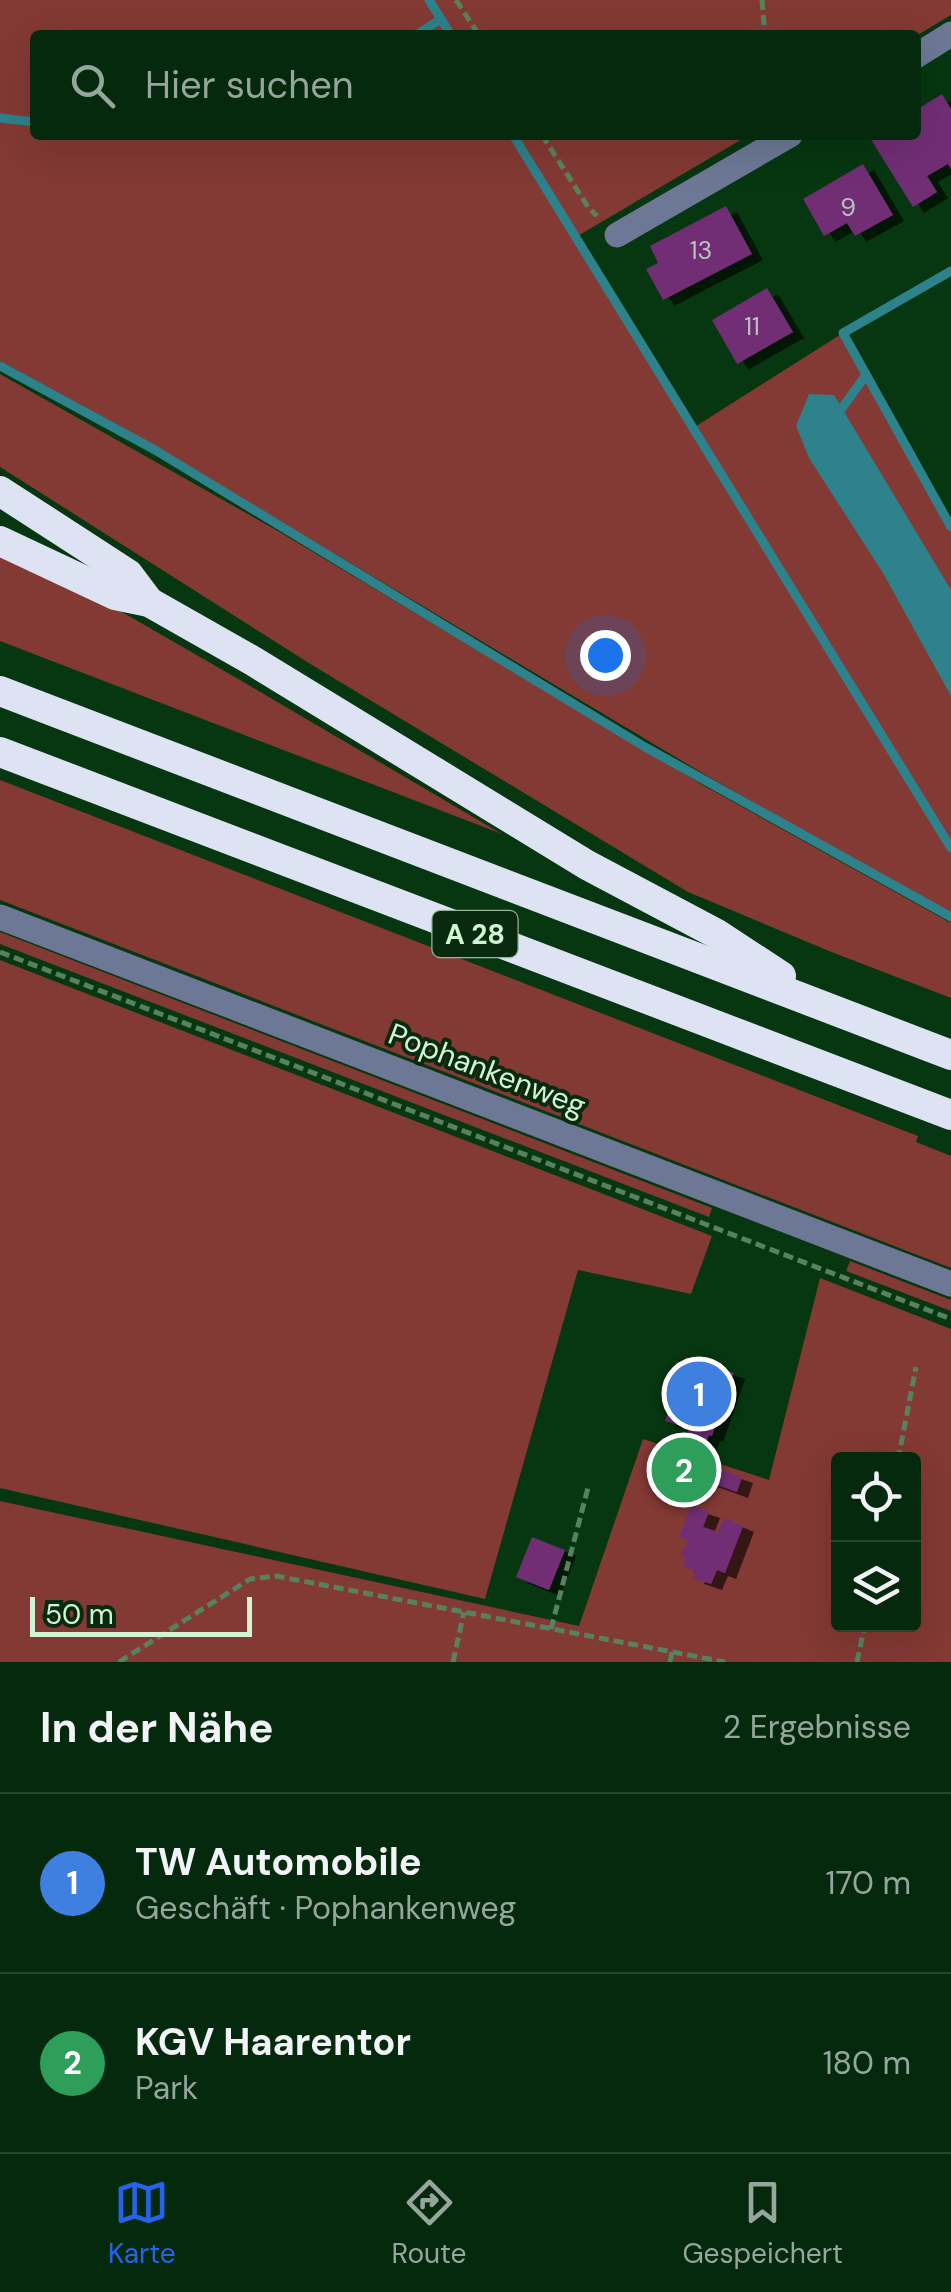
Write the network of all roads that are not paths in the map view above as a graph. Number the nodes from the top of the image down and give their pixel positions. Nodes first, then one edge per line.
1 (951, 34) edge
2 (921, 53) edge
3 (781, 140) edge
4 (618, 236) road end
5 (0, 491) edge
6 (0, 541) edge
7 (150, 602) junction
8 (0, 691) edge
9 (0, 752) edge
10 (0, 918) edge
11 (829, 1008) junction
12 (951, 1055) edge
13 (951, 1115) edge
14 (951, 1284) edge

1 - 2 street
3 - 4 street
5 - 7 highway
6 - 7 highway
7 - 11 highway
8 - 11 highway, A 28
9 - 13 highway, A 28
10 - 14 street, Pophankenweg
11 - 12 highway, A 28

